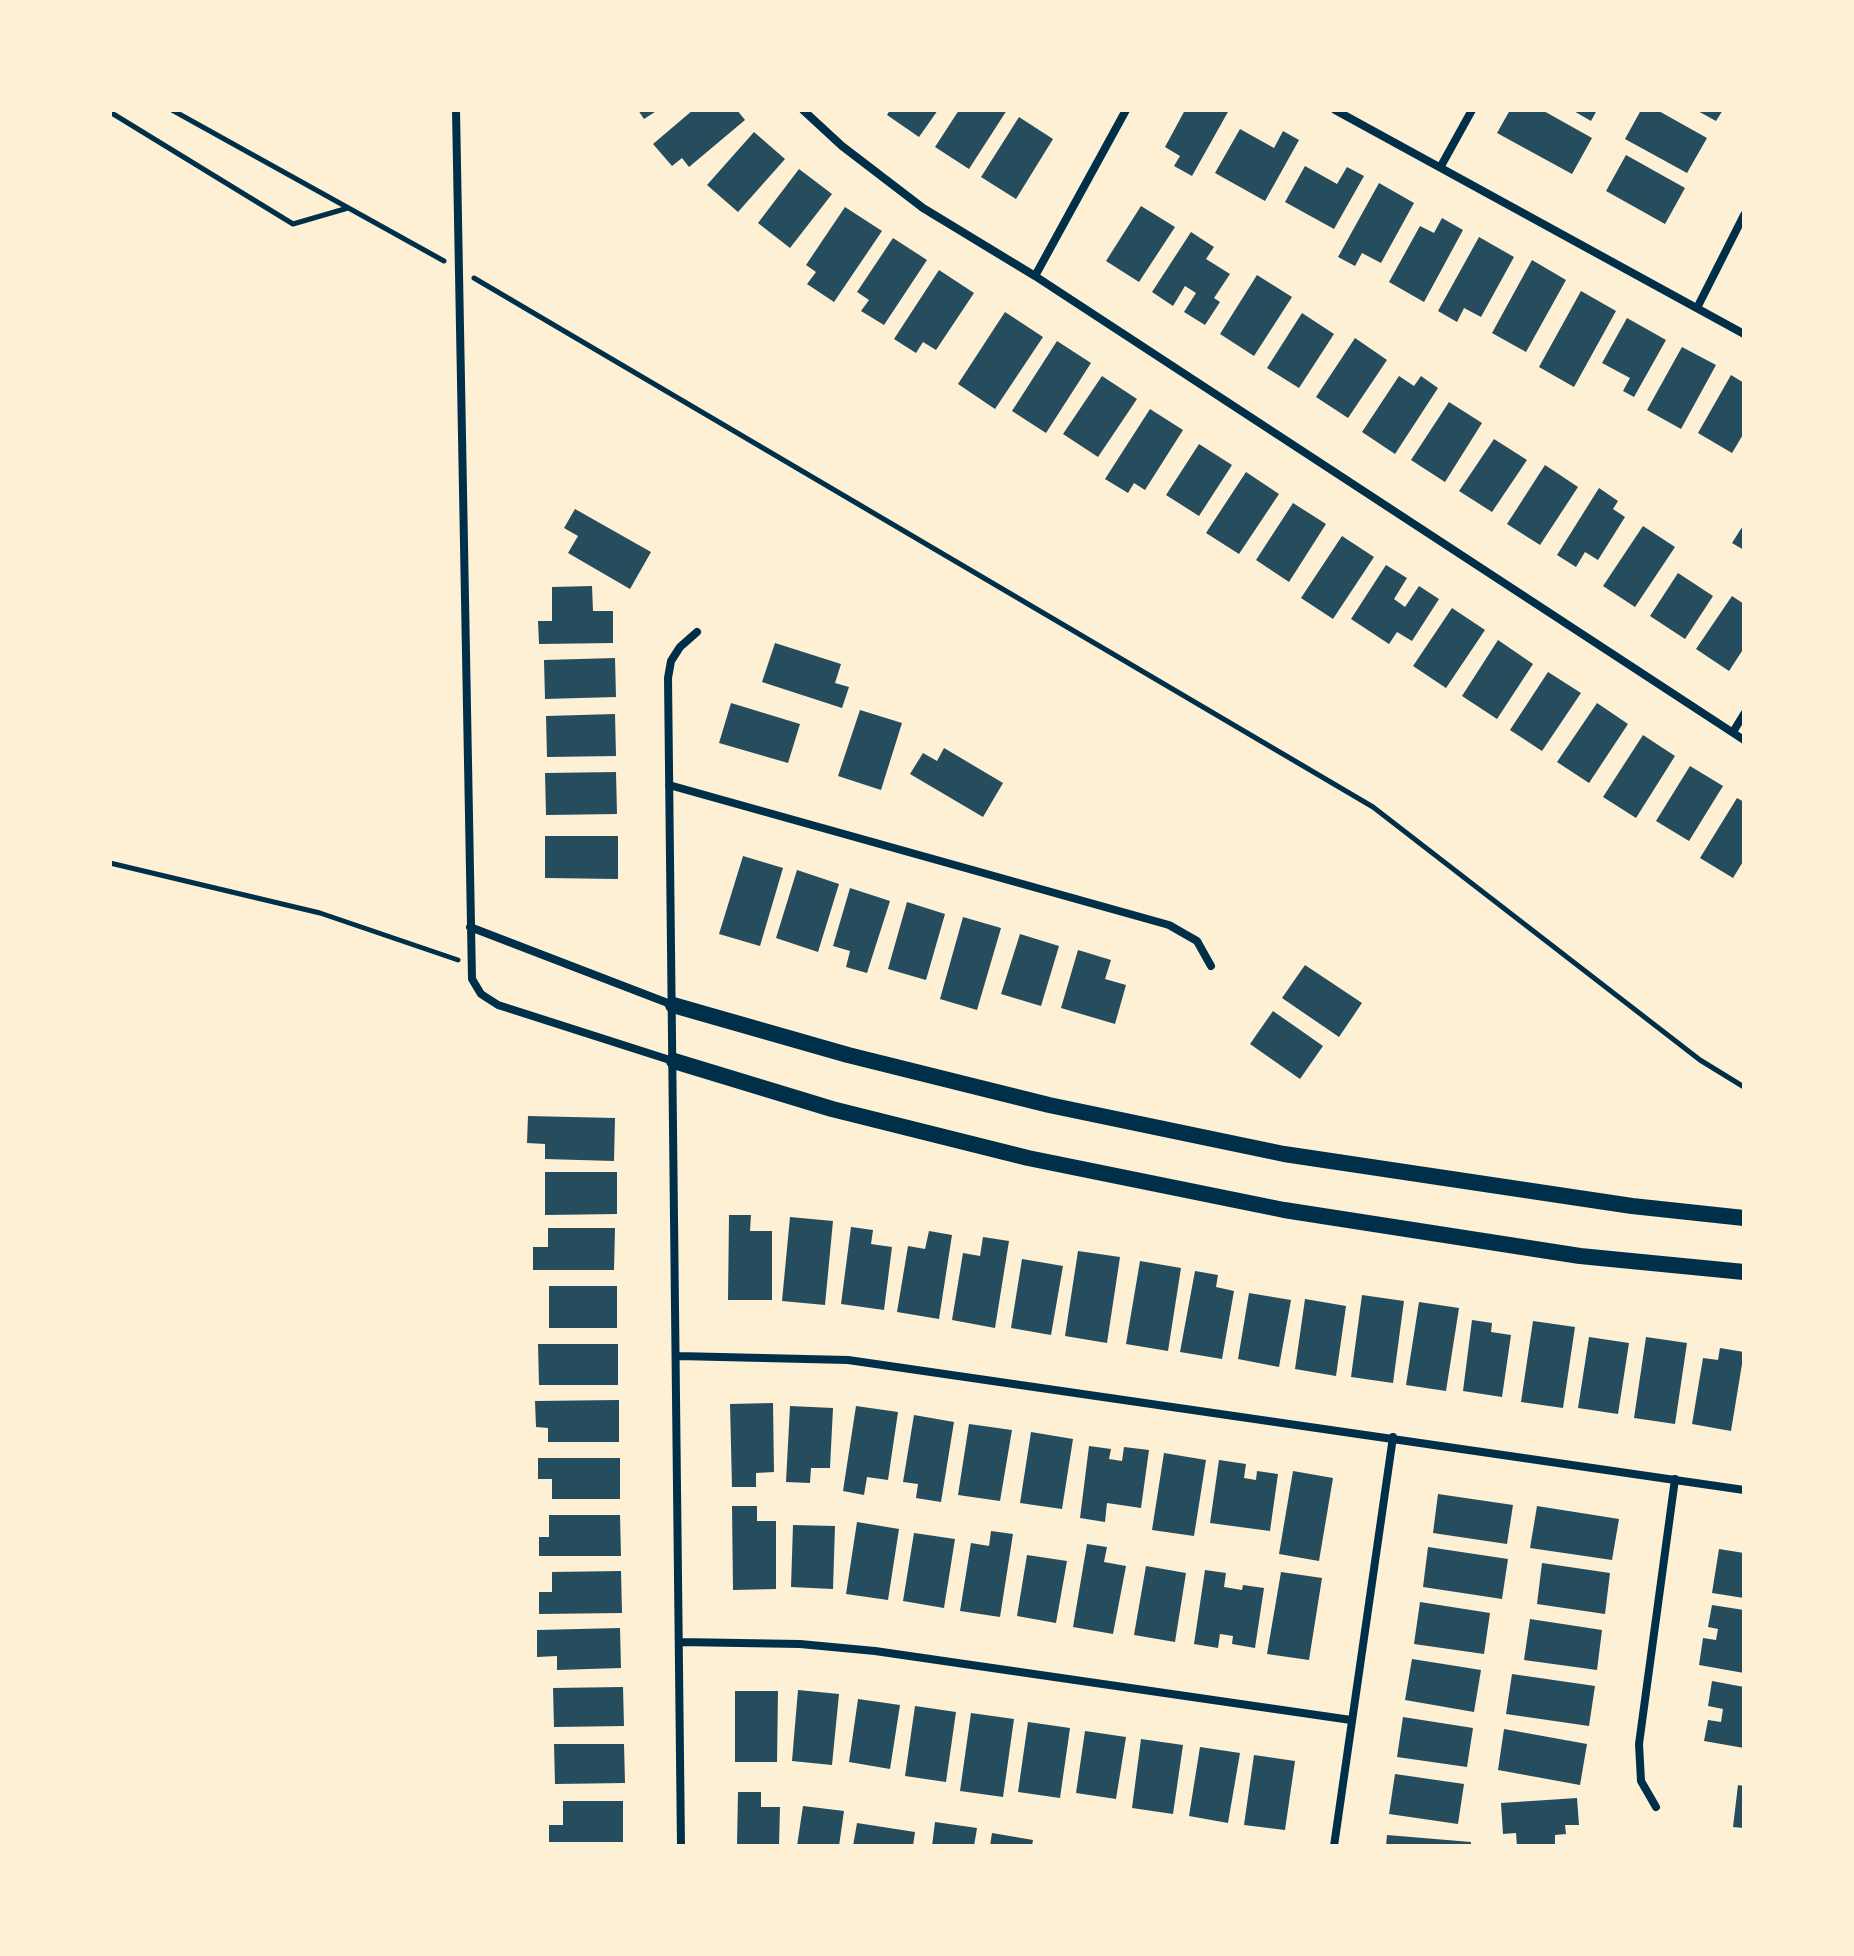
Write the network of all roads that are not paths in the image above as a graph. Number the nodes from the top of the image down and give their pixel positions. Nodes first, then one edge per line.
1 (456, 110) edge
2 (803, 110) edge
3 (1126, 110) edge
4 (1335, 110) edge
5 (1472, 110) edge
6 (1441, 166) junction
7 (1744, 215) edge
8 (1035, 276) junction
9 (1697, 308) junction
10 (1744, 334) edge
11 (697, 632) dead end
12 (1744, 714) edge
13 (1733, 732) junction
14 (1744, 740) edge
15 (669, 785) junction
16 (470, 927) junction
17 (1211, 966) dead end
18 (673, 1005) junction
19 (674, 1061) junction
20 (1744, 1218) edge
21 (1744, 1272) edge
22 (678, 1356) junction
23 (1393, 1437) junction
24 (1675, 1479) junction
25 (1744, 1490) edge
26 (679, 1642) junction
27 (1351, 1720) junction
28 (1656, 1807) dead end
29 (681, 1846) edge
30 (1334, 1846) edge

1 - 16 street
2 - 8 street
3 - 8 street
4 - 6 street
5 - 6 street
6 - 9 street
7 - 9 street
8 - 13 street
9 - 10 street
11 - 15 street
12 - 13 street
13 - 14 street
15 - 17 street
15 - 18 street
16 - 18 street
16 - 19 street
18 - 19 street
18 - 20 main road
19 - 21 main road
19 - 22 street
22 - 23 street
22 - 26 street
23 - 24 street
23 - 27 street
24 - 25 street
24 - 28 street
26 - 27 street
26 - 29 street
27 - 30 street

